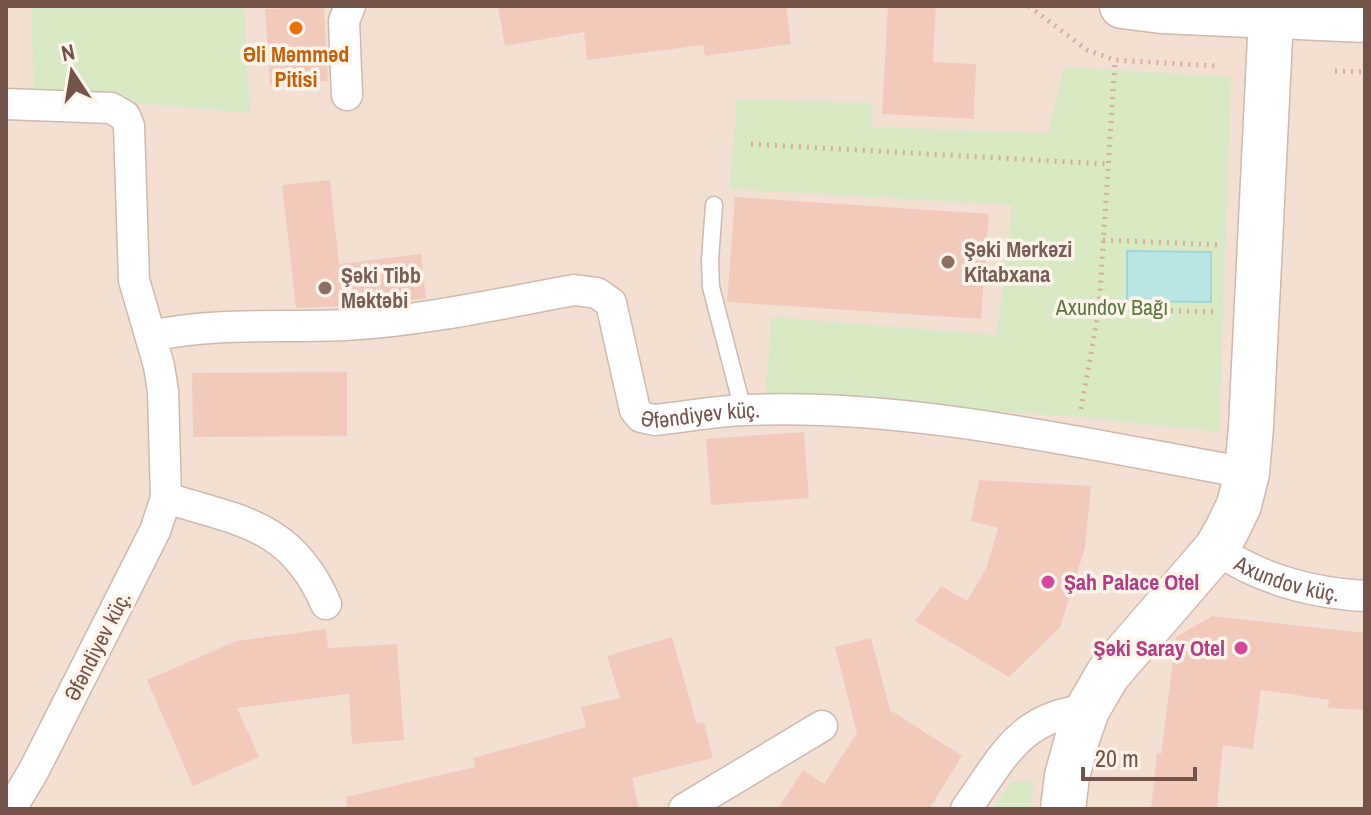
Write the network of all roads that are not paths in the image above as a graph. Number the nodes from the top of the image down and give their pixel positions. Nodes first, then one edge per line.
1 (350, 6) edge
2 (1122, 6) edge
3 (1271, 17) junction
4 (1365, 20) edge
5 (347, 95) dead end
6 (6, 104) edge
7 (714, 205) dead end
8 (151, 336) junction
9 (743, 410) junction
10 (1247, 473) junction
11 (166, 498) junction
12 (1216, 549) junction
13 (1365, 596) edge
14 (326, 604) dead end
15 (1087, 710) junction
16 (822, 726) dead end
17 (11, 809) edge
18 (684, 809) edge
19 (966, 809) edge
20 (1063, 809) edge

1 - 5 street
2 - 3 main road
3 - 4 main road
3 - 10 main road
6 - 8 street, Əfəndiyev küç.
7 - 9 lane
8 - 9 street, Əfəndiyev küç.
8 - 11 street, Əfəndiyev küç.
9 - 10 street, Əfəndiyev küç.
10 - 12 main road
11 - 14 street
11 - 17 street, Əfəndiyev küç.
12 - 13 street, Axundov küç.
12 - 15 main road
15 - 19 street
15 - 20 main road
16 - 18 street

